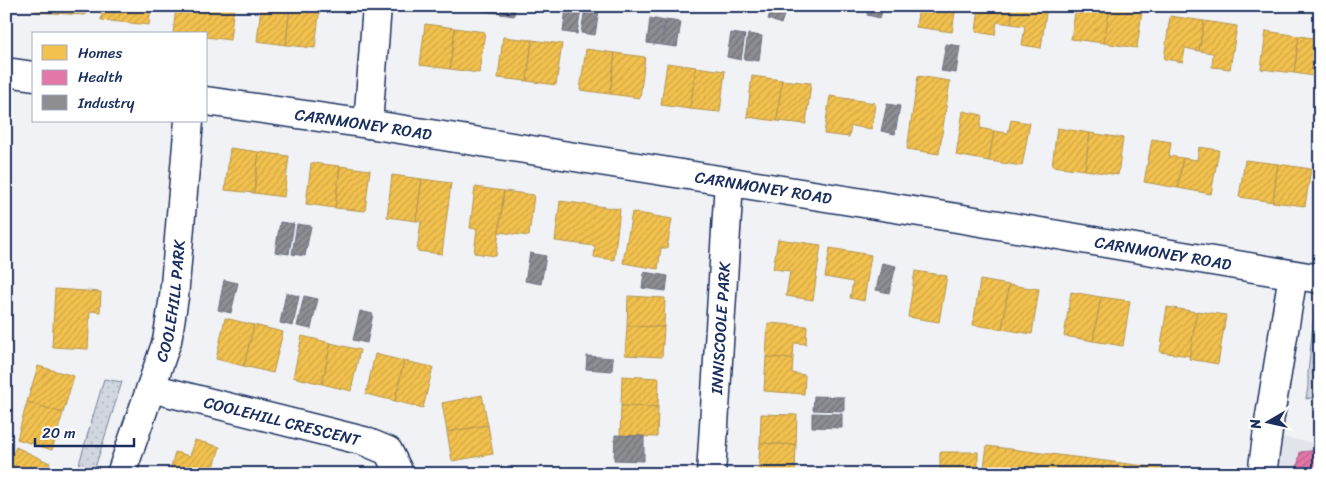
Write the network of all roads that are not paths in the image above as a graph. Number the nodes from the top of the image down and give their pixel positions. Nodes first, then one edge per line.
1 (377, 6) edge
2 (6, 72) edge
3 (32, 76) edge
4 (208, 101) edge
5 (189, 122) edge
6 (368, 124) junction
7 (729, 182) junction
8 (1293, 275) junction
9 (1320, 279) edge
10 (151, 388) junction
11 (121, 474) edge
12 (397, 474) edge
13 (711, 474) edge
14 (1262, 474) edge

1 - 6 street
2 - 3 street
4 - 6 street, CARNMONEY ROAD
5 - 10 street, COOLEHILL PARK
6 - 7 street, CARNMONEY ROAD
7 - 8 street, CARNMONEY ROAD
7 - 13 street, INNISCOOLE PARK
8 - 9 street, CARNMONEY ROAD
8 - 14 street
10 - 11 street, COOLEHILL PARK
10 - 12 street, COOLEHILL CRESCENT

